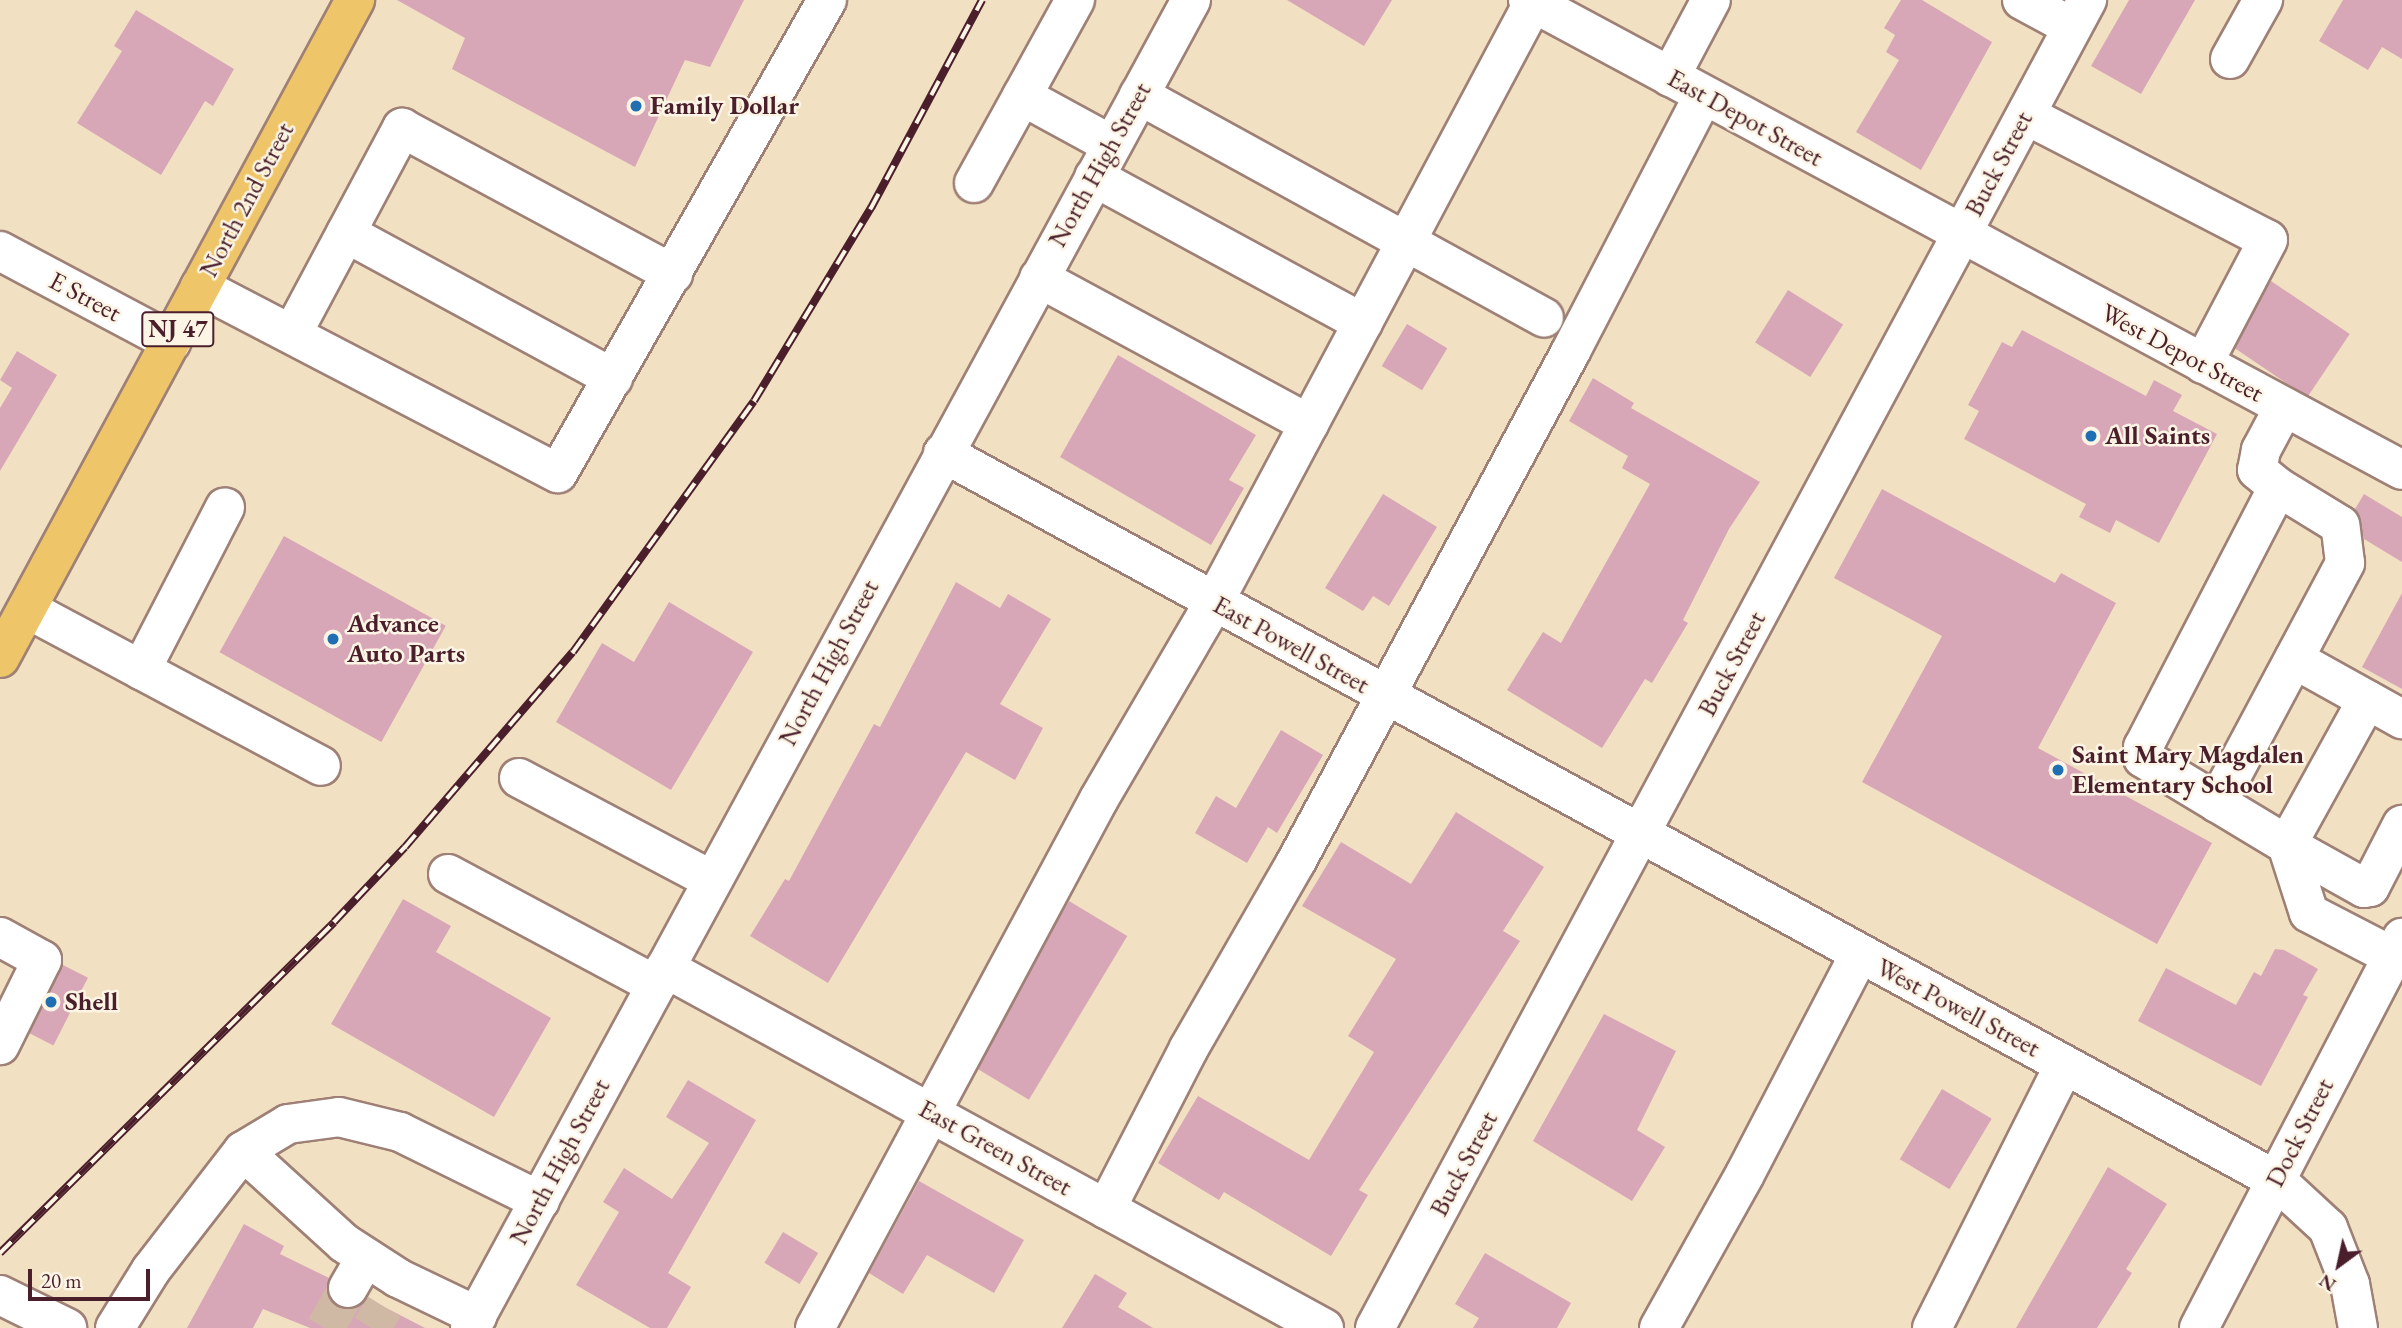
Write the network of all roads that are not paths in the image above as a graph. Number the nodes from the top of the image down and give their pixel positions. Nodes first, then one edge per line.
1 (355, 0) edge
2 (827, 0) edge
3 (1075, 0) edge
4 (1191, 0) edge
5 (1711, 0) edge
6 (2022, 0) edge
7 (2263, 0) edge
8 (1530, 1) edge
9 (2080, 14) edge
10 (2230, 59) dead end
11 (1670, 77) junction
12 (1139, 95) junction
13 (1023, 96) junction
14 (1703, 96) junction
15 (2026, 115) junction
16 (1103, 161) junction
17 (974, 183) dead end
18 (346, 233) junction
19 (1961, 236) junction
20 (1406, 240) junction
21 (0, 251) edge
22 (673, 274) junction
23 (1039, 278) junction
24 (200, 287) junction
25 (1544, 318) dead end
26 (1363, 323) junction
27 (292, 334) junction
28 (170, 342) junction
29 (2203, 364) junction
30 (612, 378) junction
31 (2284, 407) junction
32 (1309, 425) junction
33 (943, 453) junction
34 (2402, 470) edge
35 (2278, 487) junction
36 (225, 507) dead end
37 (1214, 602) junction
38 (27, 609) junction
39 (0, 658) edge
40 (2294, 659) junction
41 (141, 670) junction
42 (1384, 696) junction
43 (2367, 700) junction
44 (2402, 719) edge
45 (321, 766) dead end
46 (519, 778) dead end
47 (2217, 803) junction
48 (2402, 825) edge
49 (1640, 836) junction
50 (2287, 845) junction
51 (448, 874) dead end
52 (712, 880) junction
53 (0, 937) edge
54 (2397, 947) edge
55 (1858, 955) junction
56 (661, 976) junction
57 (0, 1045) edge
58 (2064, 1065) junction
59 (931, 1112) junction
60 (243, 1152) junction
61 (2276, 1180) junction
62 (540, 1201) junction
63 (1106, 1209) junction
64 (0, 1295) edge
65 (474, 1322) edge
66 (58, 1326) edge
67 (115, 1328) edge
68 (815, 1328) edge
69 (1324, 1328) edge
70 (1375, 1328) edge
71 (1659, 1328) edge
72 (1931, 1328) edge
73 (2199, 1328) edge
74 (2358, 1328) edge

1 - 24 main road, North 2nd Street / NJ 47
2 - 22 street
3 - 13 street
4 - 12 street, North High Street
5 - 11 street
6 - 9 street
7 - 10 street
8 - 11 street, East Depot Street
8 - 20 street
9 - 15 street, Buck Street
11 - 14 street, East Depot Street
12 - 16 street, North High Street
12 - 20 street
13 - 16 street
13 - 17 street
14 - 19 street, East Depot Street
14 - 42 street
15 - 19 street, Buck Street
15 - 29 street
16 - 23 street, North High Street
16 - 26 street
18 - 22 street
18 - 27 street
18 - 30 street
19 - 29 street, West Depot Street
19 - 49 street, Buck Street
20 - 25 street
20 - 26 street
21 - 28 street, E Street
22 - 30 street
23 - 32 street
23 - 33 street, North High Street
24 - 27 street
24 - 28 main road, North 2nd Street / NJ 47
26 - 32 street
27 - 30 street
28 - 38 main road, North 2nd Street / NJ 47
29 - 31 street, West Depot Street
31 - 34 street, West Depot Street
31 - 35 street
32 - 37 street
33 - 37 street, East Powell Street
33 - 52 street, North High Street
35 - 40 street
35 - 47 street
36 - 41 street
37 - 42 street, East Powell Street
37 - 59 street
38 - 39 main road, North 2nd Street / NJ 47
38 - 41 street
40 - 43 street
40 - 47 street
41 - 45 street
42 - 49 street, East Powell Street
42 - 63 street
43 - 44 street
43 - 50 street
46 - 52 street
47 - 50 street
48 - 50 street
49 - 55 street, West Powell Street
49 - 70 street, Buck Street
50 - 54 street
51 - 56 street, East Green Street
52 - 56 street, North High Street
53 - 57 street
54 - 61 street, Dock Street
55 - 58 street, West Powell Street
55 - 71 street
56 - 59 street, East Green Street
56 - 62 street, North High Street
58 - 61 street, West Powell Street
58 - 72 street
59 - 63 street, East Green Street
59 - 68 street
60 - 62 street
60 - 65 street
60 - 67 street
61 - 73 street, Dock Street
61 - 74 street, West Powell Street
62 - 65 street, North High Street
63 - 69 street, East Green Street
64 - 66 street

